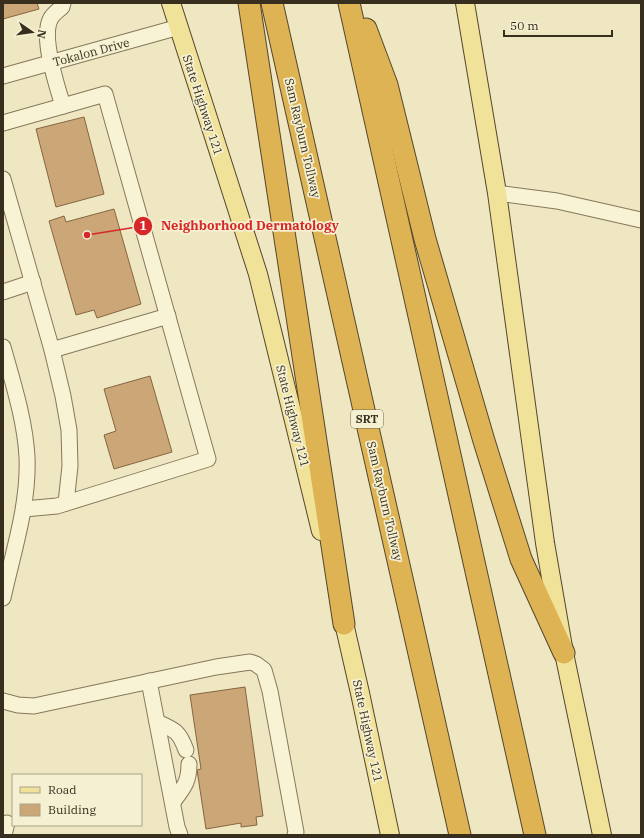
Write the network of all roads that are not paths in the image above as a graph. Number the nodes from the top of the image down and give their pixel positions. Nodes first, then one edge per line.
1 (63, 3) edge
2 (171, 3) edge
3 (249, 3) edge
4 (272, 3) edge
5 (349, 3) edge
6 (356, 3) edge
7 (465, 3) edge
8 (178, 28) junction
9 (50, 63) junction
10 (3, 76) edge
11 (63, 106) junction
12 (3, 123) edge
13 (3, 179) edge
14 (497, 193) junction
15 (641, 220) edge
16 (33, 282) junction
17 (3, 292) edge
18 (168, 316) junction
19 (3, 347) edge
20 (52, 350) junction
21 (66, 503) junction
22 (24, 509) junction
23 (3, 598) edge
24 (344, 624) junction
25 (564, 652) junction
26 (149, 681) junction
27 (3, 701) edge
28 (157, 722) junction
29 (172, 802) junction
30 (180, 835) edge
31 (295, 835) edge
32 (390, 835) edge
33 (460, 835) edge
34 (535, 835) edge
35 (602, 835) edge

1 - 9 street
2 - 8 main road, State Highway 121
3 - 24 highway
4 - 33 highway, Sam Rayburn Tollway / SRT
5 - 34 highway
6 - 25 highway
7 - 14 main road
8 - 9 street, Tokalon Drive
8 - 24 main road, State Highway 121
9 - 10 street, Tokalon Drive
9 - 11 street
11 - 12 street
11 - 18 street
13 - 16 street
14 - 15 street
14 - 25 main road
16 - 17 street
16 - 20 street
18 - 20 street
18 - 21 street
19 - 22 street
20 - 21 street
21 - 22 street
22 - 23 street
24 - 32 main road, State Highway 121
25 - 35 main road
26 - 27 street
26 - 28 street
26 - 31 street
28 - 29 street
28 - 29 street
29 - 30 street

